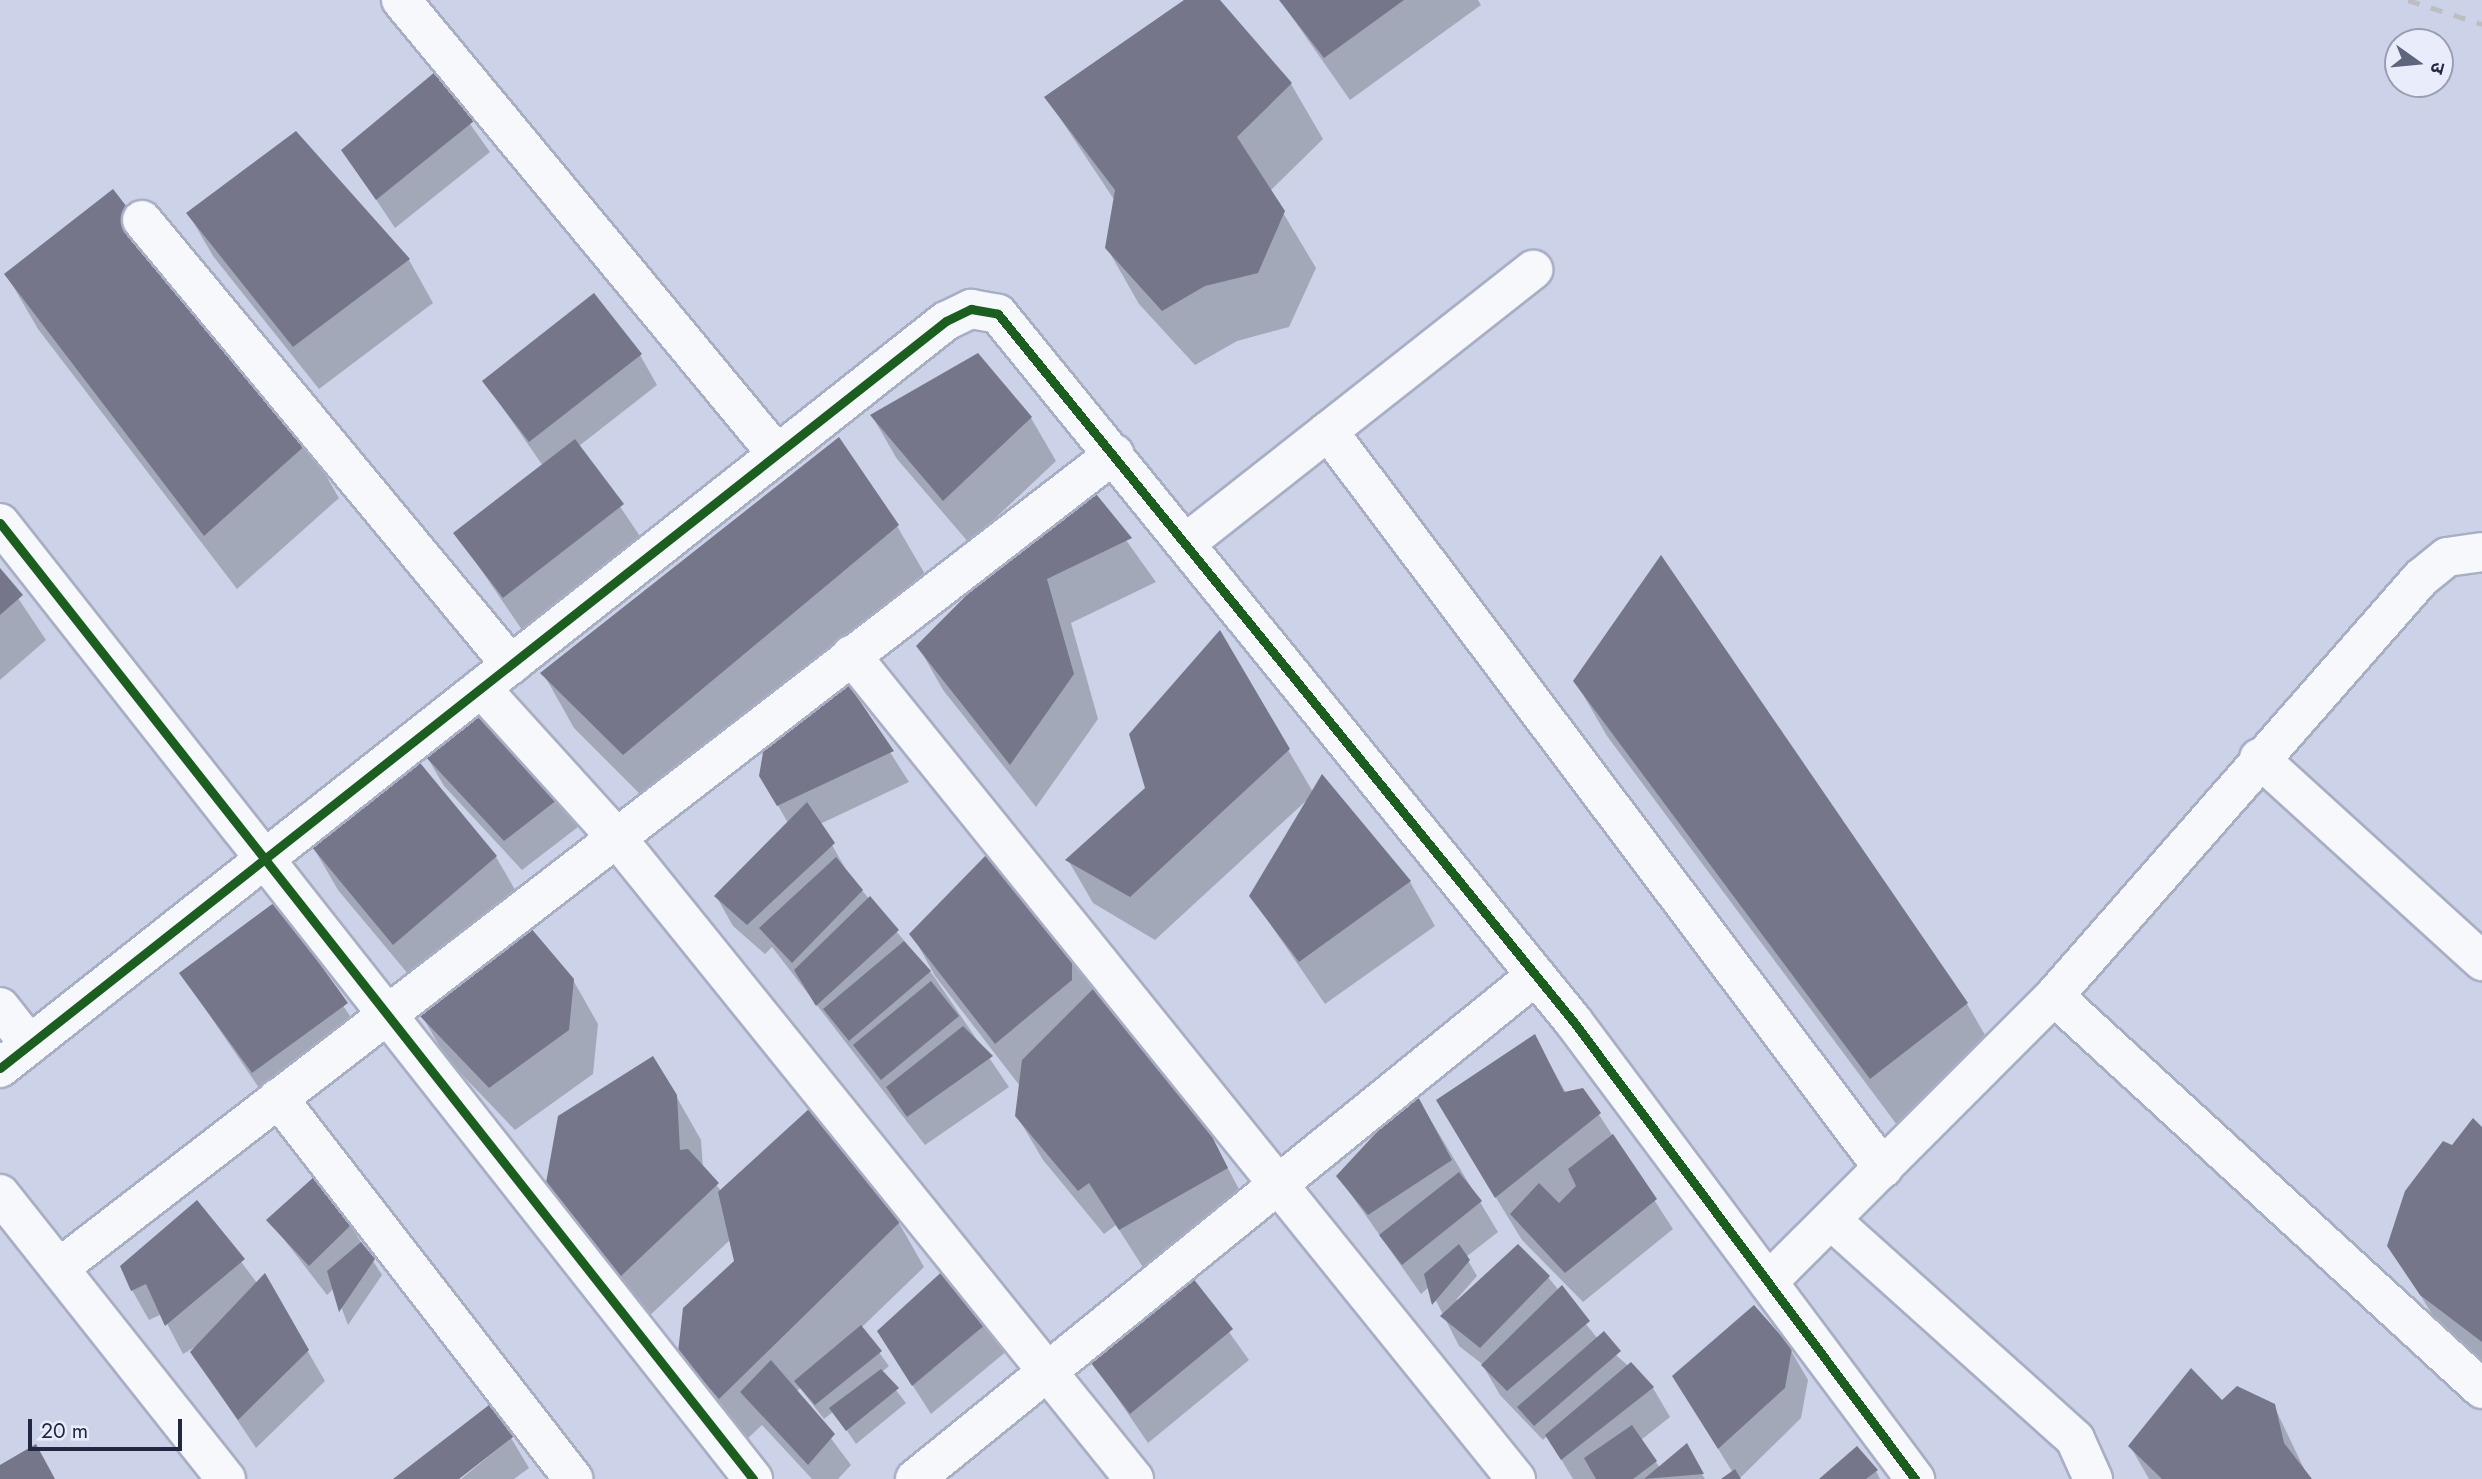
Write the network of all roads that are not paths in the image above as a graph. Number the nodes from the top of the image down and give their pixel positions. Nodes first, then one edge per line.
1 (401, 0) edge
2 (142, 219) dead end
3 (1533, 270) dead end
4 (1328, 430) junction
5 (778, 454) junction
6 (1114, 454) junction
7 (0, 523) edge
8 (1186, 542) junction
9 (2482, 552) edge
10 (851, 655) junction
11 (496, 676) junction
12 (2259, 758) junction
13 (616, 837) junction
14 (263, 861) junction
15 (2482, 961) edge
16 (1535, 976) junction
17 (2054, 996) junction
18 (0, 1007) edge
19 (386, 1014) junction
20 (30, 1045) junction
21 (0, 1068) edge
22 (278, 1098) junction
23 (1883, 1168) junction
24 (1280, 1185) junction
25 (0, 1194) edge
26 (1830, 1220) junction
27 (59, 1268) junction
28 (1768, 1282) junction
29 (1048, 1375) junction
30 (2482, 1388) edge
31 (226, 1479) edge
32 (574, 1479) edge
33 (753, 1479) edge
34 (915, 1479) edge
35 (1134, 1479) edge
36 (1516, 1479) edge
37 (1915, 1479) edge
38 (2093, 1479) edge

1 - 5 street
2 - 11 street
3 - 4 street
4 - 8 street
4 - 23 street
5 - 6 street
5 - 11 street
6 - 8 street
6 - 10 street
7 - 14 street
8 - 16 street
9 - 12 street
10 - 13 street
10 - 24 street
11 - 13 street
11 - 14 street
12 - 15 street
12 - 17 street
13 - 19 street
13 - 29 street
14 - 19 street
14 - 20 street
16 - 24 street
16 - 28 street
17 - 23 street
17 - 30 street
18 - 20 street
19 - 22 street
19 - 33 street
20 - 21 street
22 - 27 street
22 - 32 street
23 - 26 street
24 - 29 street
24 - 36 street
25 - 27 street
26 - 28 street
26 - 38 street
27 - 31 street
28 - 37 street
29 - 34 street
29 - 35 street

